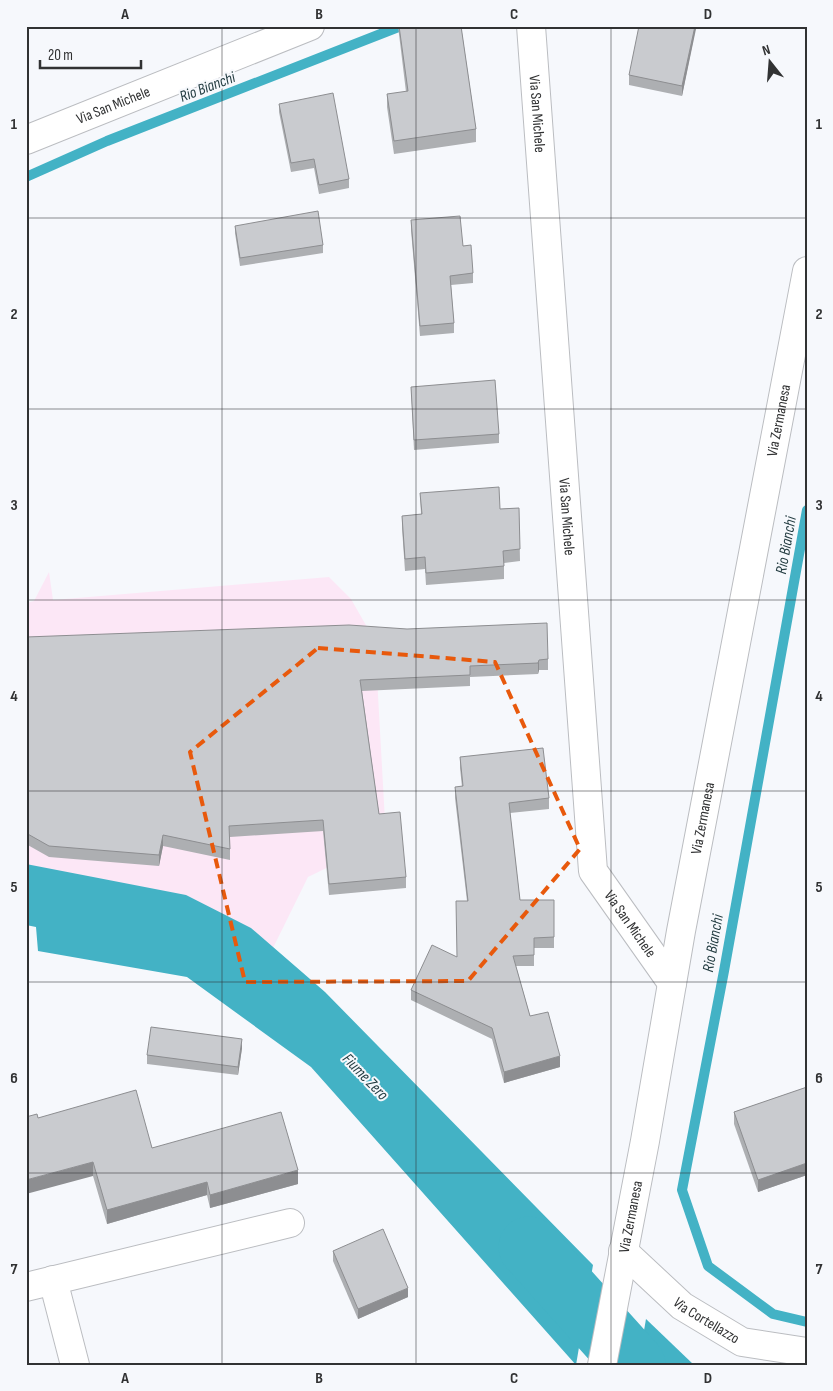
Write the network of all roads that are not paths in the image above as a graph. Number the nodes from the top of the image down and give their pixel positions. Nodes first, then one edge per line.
1 (310, 26) edge
2 (531, 26) edge
3 (26, 140) edge
4 (807, 271) edge
5 (672, 984) junction
6 (290, 1223) dead end
7 (623, 1251) junction
8 (53, 1280) junction
9 (26, 1287) edge
10 (807, 1352) edge
11 (74, 1365) edge
12 (602, 1365) edge

1 - 3 street, Via San Michele
2 - 5 street, Via San Michele
4 - 5 street, Via Zermanesa
5 - 7 street, Via Zermanesa
6 - 8 street
7 - 10 street, Via Cortellazzo
7 - 12 street, Via Zermanesa
8 - 9 street
8 - 11 street

